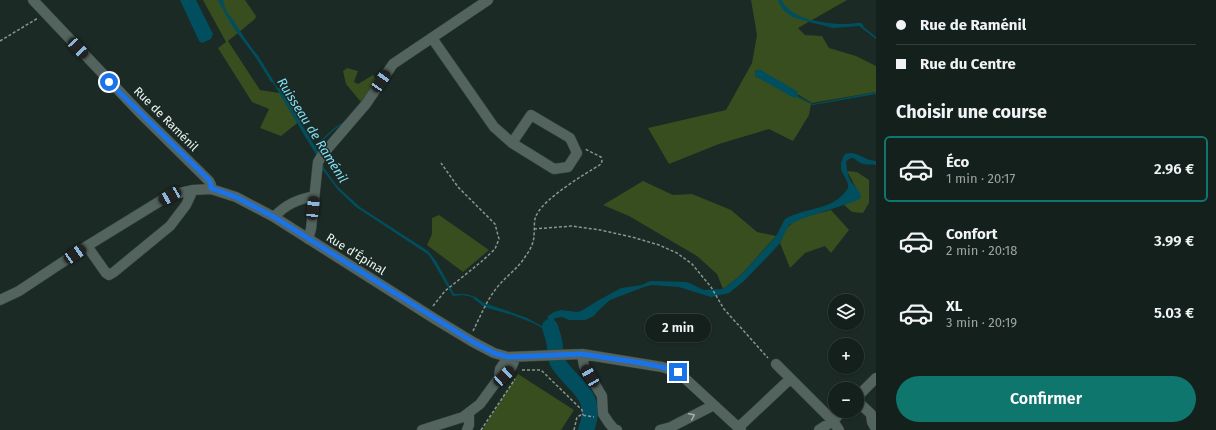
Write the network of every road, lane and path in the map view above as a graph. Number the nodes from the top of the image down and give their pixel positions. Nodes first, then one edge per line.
1 (33, 0) edge
2 (488, 0) edge
3 (45, 13) junction
4 (432, 38) junction
5 (0, 41) edge
6 (512, 143) junction
7 (577, 152) junction
8 (441, 163) dead end
9 (211, 188) junction
10 (193, 190) junction
11 (314, 196) junction
12 (274, 217) junction
13 (534, 229) junction
14 (308, 239) junction
15 (87, 246) junction
16 (0, 300) edge
17 (426, 314) junction
18 (469, 340) junction
19 (582, 354) junction
20 (512, 357) junction
21 (776, 364) joint
22 (521, 370) dead end
23 (517, 376) dead end
24 (876, 378) edge
25 (790, 379) junction
26 (864, 390) edge
27 (714, 405) junction
28 (864, 408) edge
29 (469, 413) junction
30 (583, 415) junction
31 (587, 415) dead end
32 (836, 418) edge
33 (833, 421) junction
34 (608, 427) edge
35 (669, 428) edge
36 (739, 429) edge
37 (876, 429) edge
38 (422, 430) edge
39 (467, 430) edge
40 (481, 430) edge
41 (574, 430) edge
42 (617, 430) edge
43 (660, 430) edge
44 (819, 430) edge
45 (839, 430) edge

1 - 3 street, Rue de Raménil
2 - 4 street
3 - 5 path
3 - 9 street, Rue de Raménil
4 - 6 street
4 - 11 street
6 - 7 street
6 - 7 street
7 - 13 path
8 - 17 path
9 - 10 street, Rue d’Épinal
9 - 12 street, Rue d’Épinal
10 - 15 street, Rue d’Épinal
10 - 15 street
11 - 12 street
11 - 14 street
12 - 14 street, Rue d’Épinal
13 - 18 path
13 - 21 path
14 - 17 street, Rue d’Épinal
15 - 16 street, Rue d’Épinal
17 - 18 street, Rue d’Épinal
18 - 20 street, Rue d’Épinal
19 - 20 street
19 - 27 street
19 - 34 street
20 - 29 street
21 - 25 street
22 - 30 path
23 - 40 path
24 - 26 street
25 - 33 street
25 - 36 street
35 -> 27 street
27 - 36 street
28 - 37 street
29 - 38 street
29 - 39 street
30 - 31 path
30 - 41 path
32 - 33 street
33 - 44 street
33 - 45 street
34 - 42 street
35 - 43 street

